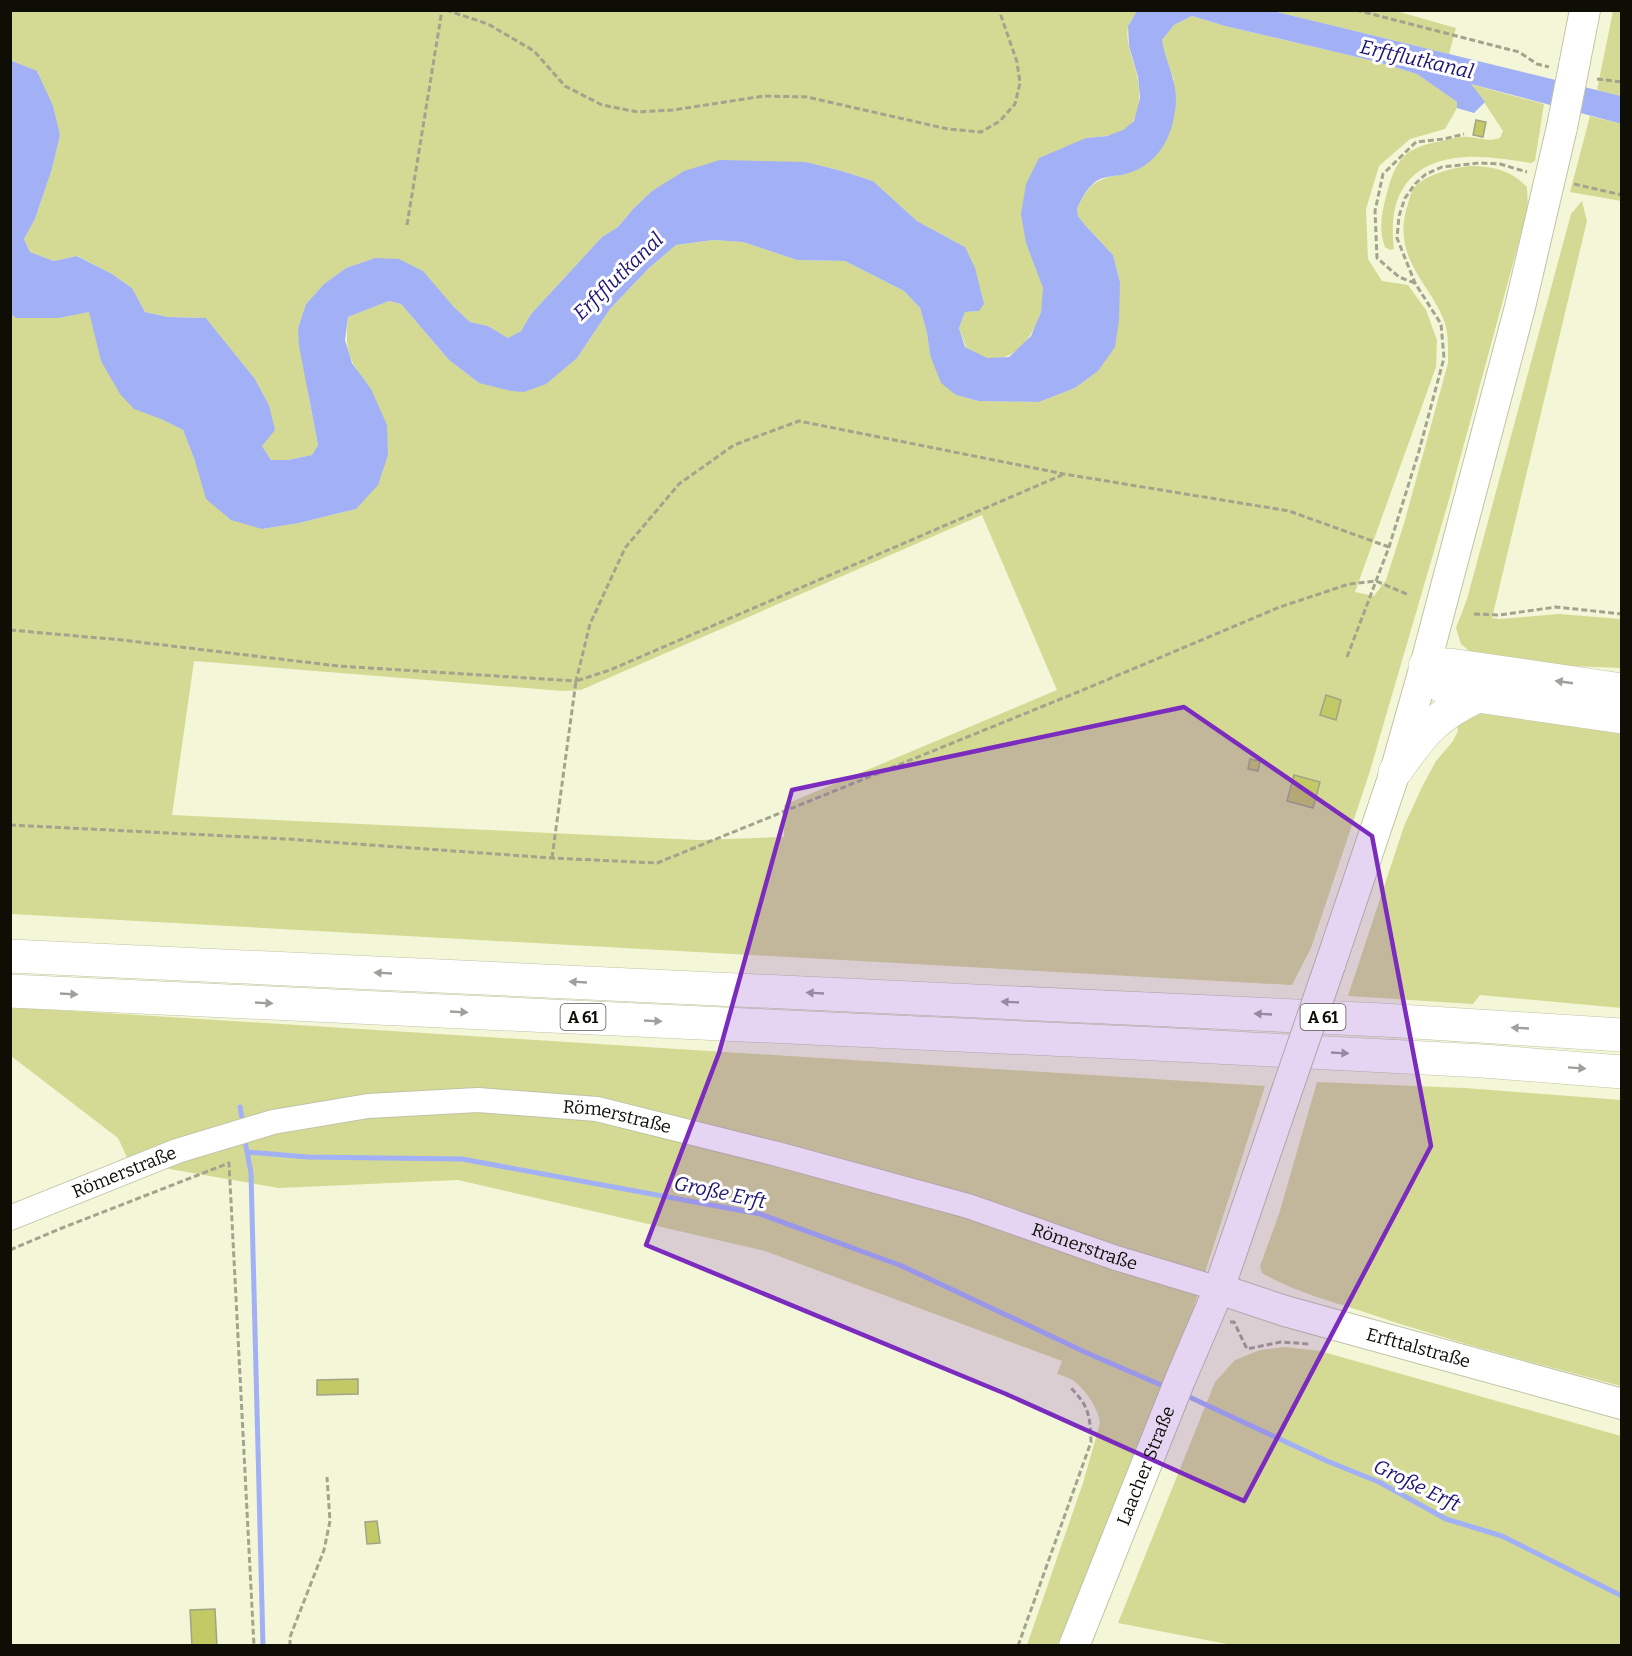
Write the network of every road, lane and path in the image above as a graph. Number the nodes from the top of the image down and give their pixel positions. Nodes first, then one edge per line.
1 (444, 10) edge
2 (471, 10) edge
3 (999, 10) edge
4 (1356, 10) edge
5 (1586, 10) edge
6 (469, 18) junction
7 (1537, 64) dead end
8 (1464, 134) dead end
9 (1550, 179) junction
10 (1622, 195) edge
11 (407, 225) dead end
12 (1415, 283) junction
13 (1064, 474) junction
14 (1389, 546) junction
15 (1376, 581) junction
16 (1409, 595) dead end
17 (1474, 614) dead end
18 (1622, 614) edge
19 (10, 630) edge
20 (1347, 657) dead end
21 (1425, 666) junction
22 (576, 681) junction
23 (1622, 690) edge
24 (1478, 696) junction
25 (1622, 717) edge
26 (1395, 772) junction
27 (10, 825) edge
28 (552, 858) junction
29 (10, 956) edge
30 (10, 991) edge
31 (1622, 1022) edge
32 (1578, 1032) junction
33 (1622, 1035) edge
34 (1622, 1071) edge
35 (10, 1218) edge
36 (10, 1250) edge
37 (1219, 1289) junction
38 (1204, 1323) junction
39 (1319, 1345) dead end
40 (1070, 1387) dead end
41 (1622, 1404) edge
42 (327, 1478) dead end
43 (254, 1646) edge
44 (290, 1646) edge
45 (1018, 1646) edge
46 (1074, 1646) edge

1 - 6 path
1 - 11 path
2 - 6 path
3 - 6 path
4 - 7 path
5 - 9 main road, Laacher Straße, bridge
8 - 12 path
9 - 10 path
9 - 12 path
9 - 21 main road, Laacher Straße
12 - 14 path
13 - 14 path
13 - 22 path
13 - 22 path
14 - 15 path
15 - 16 path
15 - 20 path
15 - 28 path
17 - 18 path
19 - 22 path
23 -> 21 highway
21 - 24 highway
21 - 26 main road, Laacher Straße
22 - 28 path
24 - 25 highway
24 - 26 highway
26 - 37 main road, Laacher Straße, bridge
27 - 28 path
32 -> 29 highway, A 61
30 -> 34 highway, A 61
31 - 32 highway
32 - 33 highway, A 61
35 - 37 street, Römerstraße
36 - 43 path
37 - 38 main road, Laacher Straße
37 - 41 main road, Erfttalstraße
38 - 39 path
38 - 46 main road, Laacher Straße
40 - 45 path
42 - 44 path

